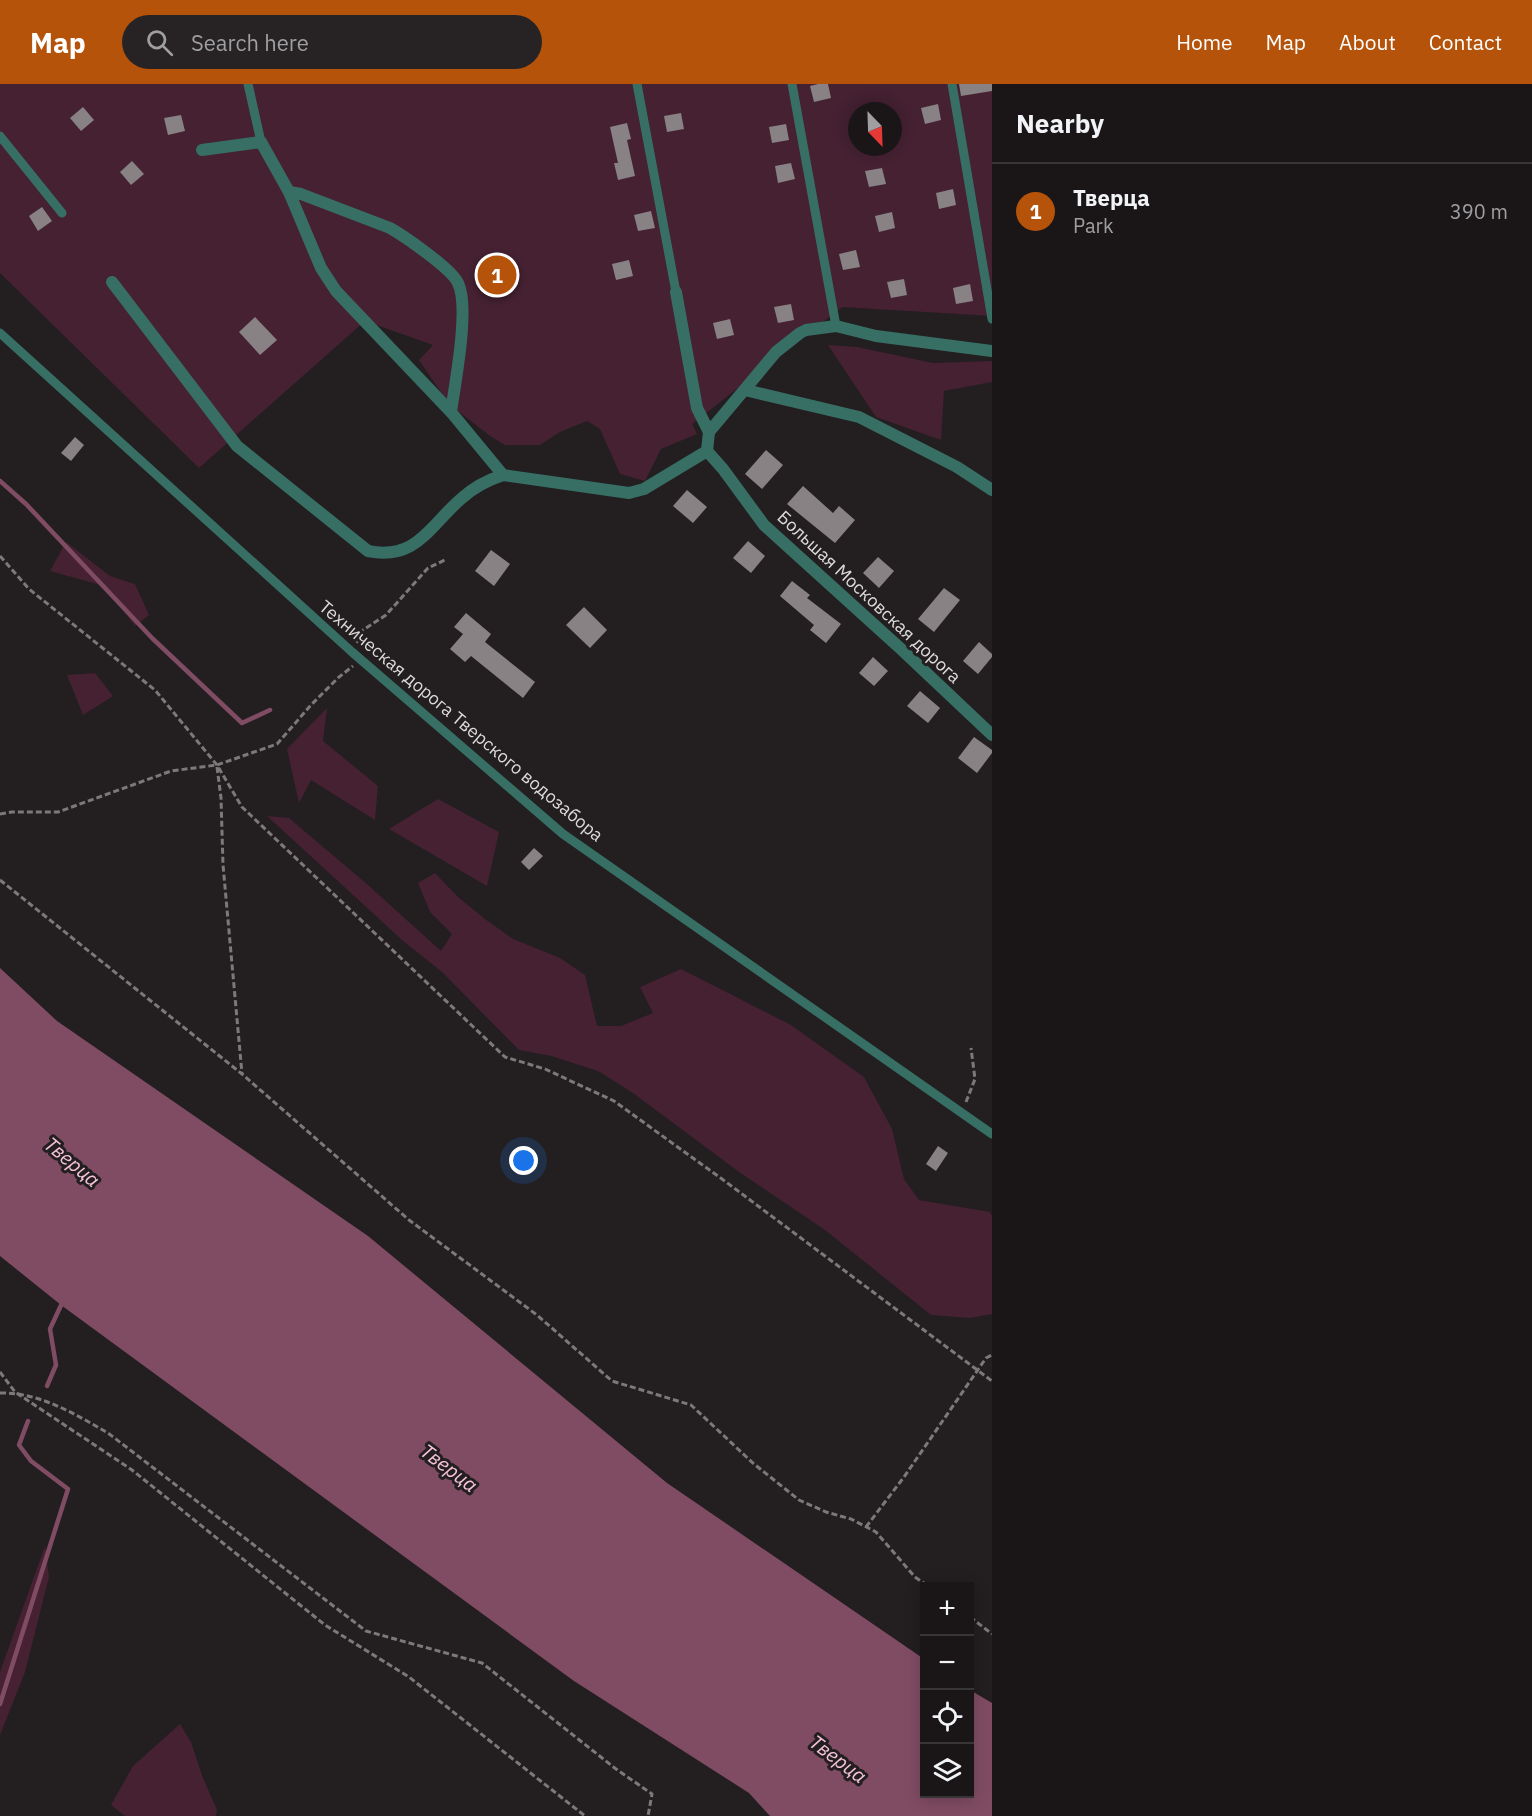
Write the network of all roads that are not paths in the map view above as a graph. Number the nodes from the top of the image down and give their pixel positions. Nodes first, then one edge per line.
1 (248, 84) edge
2 (637, 84) edge
3 (792, 84) edge
4 (952, 84) edge
5 (0, 136) edge
6 (261, 142) junction
7 (202, 150) dead end
8 (289, 192) junction
9 (62, 213) dead end
10 (112, 282) dead end
11 (676, 292) joint
12 (992, 319) edge
13 (836, 326) junction
14 (0, 333) edge
15 (992, 351) edge
16 (745, 390) junction
17 (451, 412) junction
18 (709, 432) junction
19 (707, 451) junction
20 (503, 475) junction
21 (992, 490) edge
22 (992, 735) edge
23 (992, 1134) edge

1 - 6 lane
2 - 11 lane
3 - 13 lane
4 - 12 lane
5 - 9 lane
6 - 7 street
6 - 8 street
8 - 17 street
8 - 17 street
10 - 20 street
11 - 18 street
13 - 15 street
13 - 16 street
14 - 23 lane, Техническая дорога Тверского водозабора
16 - 18 street
16 - 21 street
17 - 20 street
18 - 19 street
19 - 20 street
19 - 22 street, Большая Московская дорога

